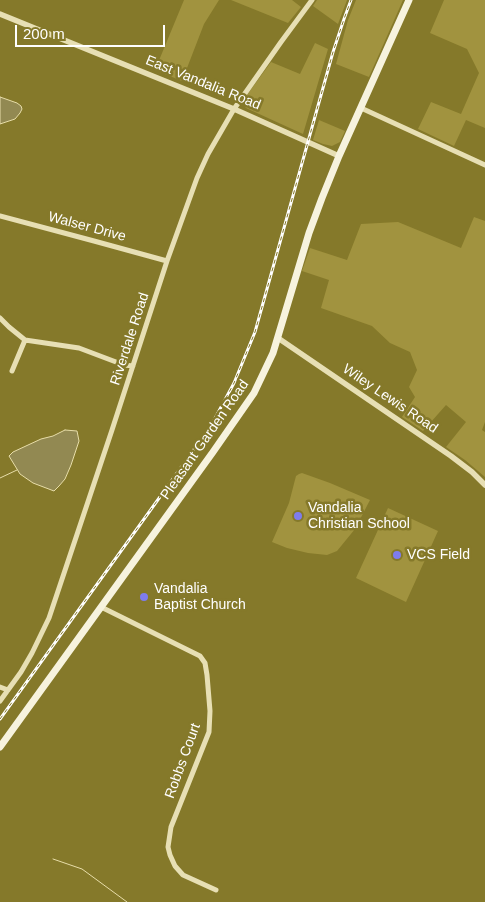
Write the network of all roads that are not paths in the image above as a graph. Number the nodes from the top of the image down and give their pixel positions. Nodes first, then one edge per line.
1 (312, 0) edge
2 (408, 0) edge
3 (0, 14) edge
4 (361, 108) junction
5 (234, 109) junction
6 (339, 156) junction
7 (485, 165) edge
8 (0, 216) edge
9 (167, 261) junction
10 (0, 318) edge
11 (278, 338) junction
12 (25, 340) junction
13 (133, 366) junction
14 (12, 371) dead end
15 (485, 485) edge
16 (101, 606) junction
17 (0, 686) edge
18 (8, 690) junction
19 (0, 701) edge
20 (0, 747) edge
21 (216, 890) dead end

1 - 5 street, Riverdale Road
2 - 4 main road, Pleasant Garden Road
3 - 5 street, East Vandalia Road
4 - 6 main road, Pleasant Garden Road
4 - 7 street
5 - 6 street, East Vandalia Road
5 - 9 street, Riverdale Road
6 - 11 main road, Pleasant Garden Road
8 - 9 street, Walser Drive
9 - 13 street, Riverdale Road
10 - 12 street
11 - 15 street, Wiley Lewis Road
11 - 16 main road, Pleasant Garden Road
12 - 13 street
12 - 14 street
13 - 18 street, Riverdale Road
16 - 20 main road, Pleasant Garden Road
16 - 21 street, Robbs Court
17 - 18 street
18 - 19 street, Riverdale Road

